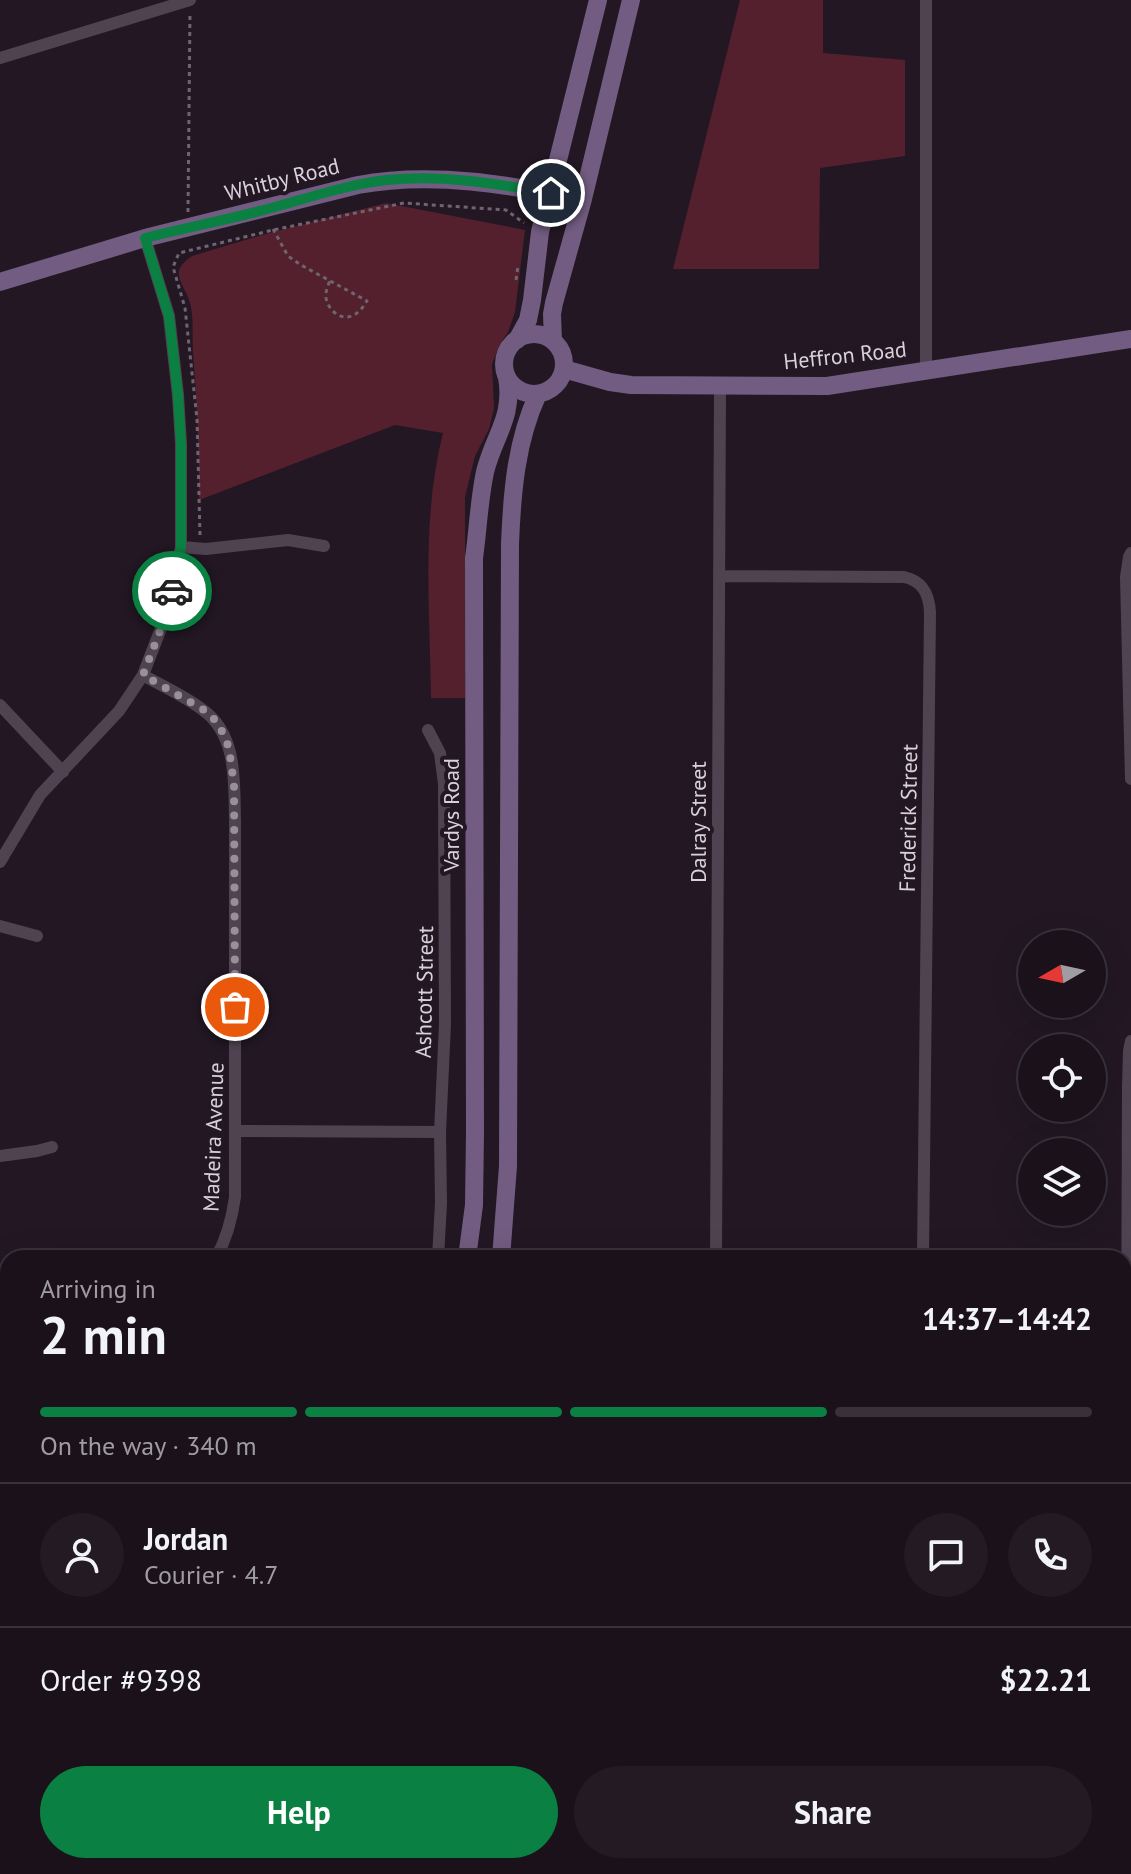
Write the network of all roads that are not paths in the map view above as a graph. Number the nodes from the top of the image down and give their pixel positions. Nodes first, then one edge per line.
1 (190, 0) edge
2 (598, 0) edge
3 (631, 0) edge
4 (926, 0) edge
5 (0, 58) edge
6 (551, 193) junction
7 (583, 199) junction
8 (145, 238) junction
9 (0, 282) edge
10 (1131, 339) edge
11 (517, 340) junction
12 (553, 341) junction
13 (564, 369) junction
14 (926, 370) junction
15 (507, 377) junction
16 (720, 387) junction
17 (538, 394) junction
18 (324, 546) dead end
19 (181, 547) junction
20 (1131, 553) edge
21 (719, 576) junction
22 (143, 675) junction
23 (0, 705) edge
24 (428, 730) dead end
25 (63, 772) junction
26 (1131, 779) edge
27 (0, 862) edge
28 (0, 926) edge
29 (37, 936) dead end
30 (1131, 1041) edge
31 (235, 1131) junction
32 (440, 1132) junction
33 (52, 1147) dead end
34 (0, 1156) edge
35 (219, 1250) edge
36 (438, 1250) edge
37 (468, 1250) edge
38 (502, 1250) edge
39 (716, 1250) edge
40 (923, 1250) edge
41 (1126, 1250) edge

1 - 5 street
2 - 6 main road
3 - 7 main road
4 - 14 street
6 - 7 main road, Whitby Road
6 - 8 main road, Whitby Road
6 - 11 main road
7 - 12 main road
8 - 9 main road, Whitby Road
8 - 19 street
10 - 14 main road, Heffron Road
11 - 12 main road
11 - 15 main road
12 - 13 main road
13 - 16 main road, Heffron Road
13 - 17 main road
14 - 16 main road, Heffron Road
15 - 17 main road
15 - 37 main road, Vardys Road
16 - 21 street, Dalray Street
17 - 38 main road
18 - 19 street
19 - 22 street
20 - 26 street
21 - 39 street, Dalray Street
21 - 40 street, Frederick Street
22 - 25 street
22 - 31 street, Madeira Avenue
23 - 25 street
24 - 32 street, Ashcott Street
25 - 27 street
28 - 29 street
30 - 41 street
31 - 32 street
31 - 35 street, Madeira Avenue
32 - 36 street, Ashcott Street
33 - 34 street

